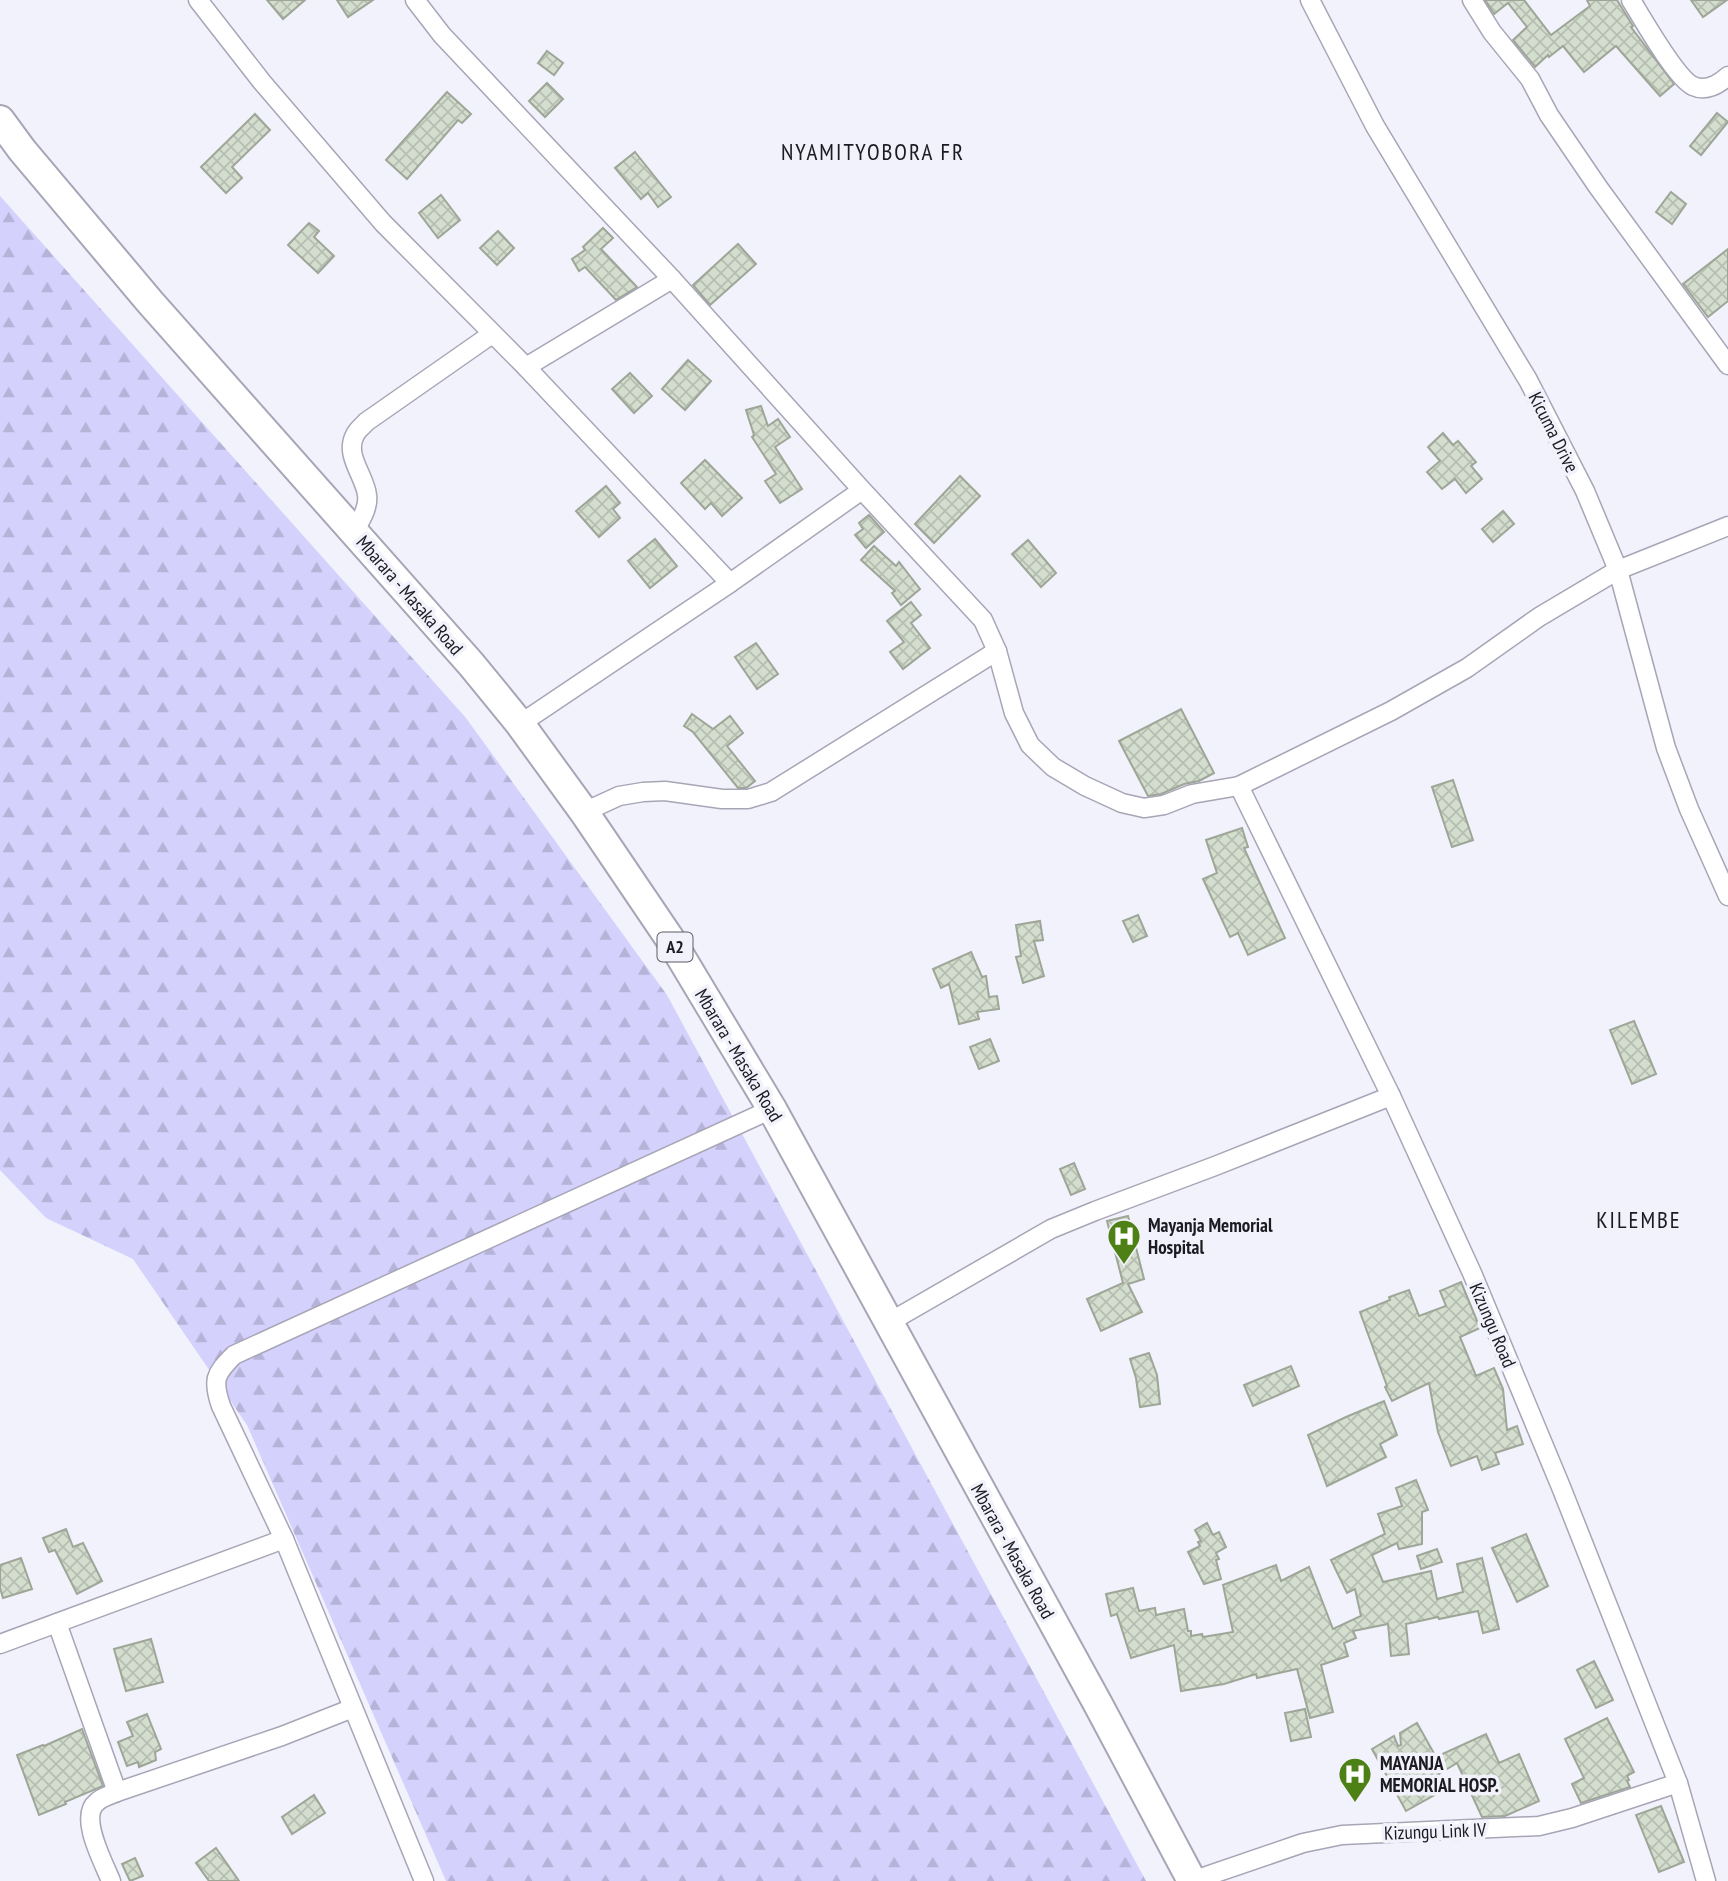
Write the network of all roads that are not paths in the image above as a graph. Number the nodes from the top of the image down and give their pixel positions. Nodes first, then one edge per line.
1 (415, 0) edge
2 (1310, 0) edge
3 (1472, 0) edge
4 (1631, 0) edge
5 (202, 1) edge
6 (1728, 76) edge
7 (0, 120) edge
8 (672, 279) junction
9 (492, 334) junction
10 (1728, 365) edge
11 (526, 367) junction
12 (862, 490) junction
13 (1728, 526) edge
14 (354, 532) junction
15 (1618, 570) junction
16 (730, 583) junction
17 (997, 651) junction
18 (520, 724) junction
19 (1239, 786) junction
20 (584, 812) junction
21 (1728, 896) edge
22 (1391, 1096) junction
23 (772, 1110) junction
24 (888, 1323) junction
25 (284, 1539) junction
26 (57, 1623) junction
27 (0, 1644) edge
28 (353, 1708) junction
29 (1678, 1783) junction
30 (117, 1792) junction
31 (111, 1881) edge
32 (424, 1881) edge
33 (1192, 1881) edge
34 (1706, 1881) edge

1 - 8 street
2 - 15 street, Kicuma Drive
3 - 10 street
4 - 6 street
5 - 9 street
7 - 14 main road, Mbarara - Masaka Road / A2
8 - 11 street
8 - 12 street
9 - 11 street
9 - 14 street
11 - 16 street
12 - 16 street
12 - 17 street
13 - 15 street
14 - 18 main road, Mbarara - Masaka Road / A2
15 - 19 street
15 - 21 street, Kicuma Drive
16 - 18 street
17 - 19 street
17 - 20 street
18 - 20 main road, Mbarara - Masaka Road / A2
19 - 22 street, Kizungu Road
20 - 23 main road, Mbarara - Masaka Road / A2
22 - 24 street
22 - 29 street, Kizungu Road
23 - 24 main road, Mbarara - Masaka Road / A2
23 - 25 street
24 - 33 main road, Mbarara - Masaka Road / A2
25 - 26 street
25 - 28 street
26 - 27 street
26 - 30 street
28 - 30 street
28 - 32 street
29 - 33 street, Kizungu Link IV
29 - 34 street, Kizungu Road
30 - 31 street

